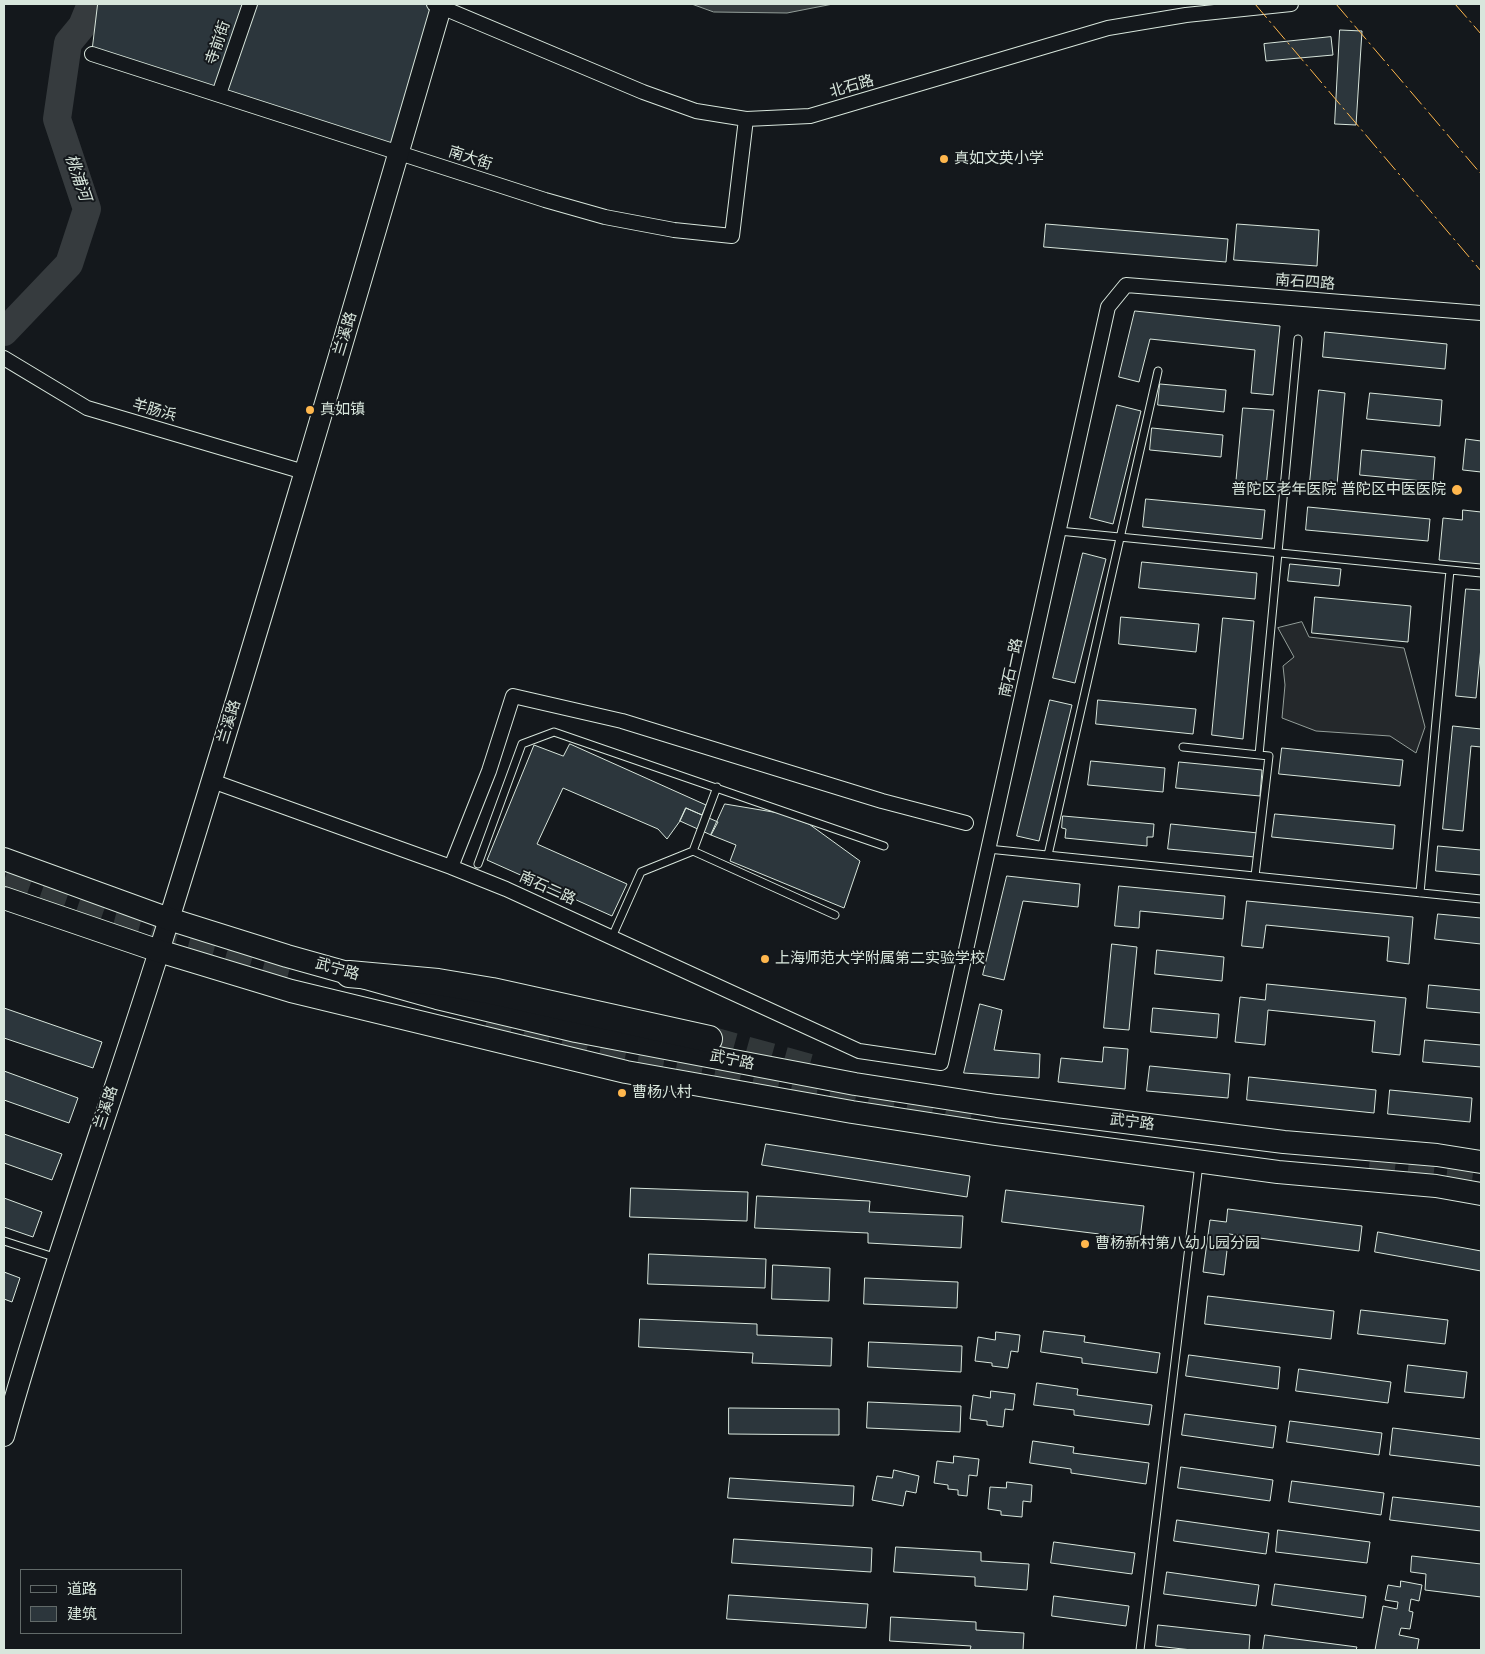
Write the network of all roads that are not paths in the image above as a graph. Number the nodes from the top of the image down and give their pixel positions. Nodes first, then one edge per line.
1 (250, 4) edge
2 (1291, 4) edge
3 (439, 5) edge
4 (92, 54) dead end
5 (218, 94) junction
6 (746, 119) junction
7 (400, 153) junction
8 (1126, 285) joint
9 (1481, 313) edge
10 (1298, 339) dead end
11 (8, 361) edge
12 (1158, 371) dead end
13 (304, 472) junction
14 (1059, 531) junction
15 (1120, 537) junction
16 (1278, 553) junction
17 (1450, 570) junction
18 (1481, 573) edge
19 (1183, 747) dead end
20 (1259, 755) junction
21 (212, 781) junction
22 (718, 787) junction
23 (966, 823) dead end
24 (884, 846) dead end
25 (988, 849) junction
26 (693, 851) junction
27 (1048, 855) junction
28 (4, 859) edge
29 (478, 864) dead end
30 (451, 866) junction
31 (1255, 876) junction
32 (1420, 893) junction
33 (4, 898) edge
34 (1481, 899) edge
35 (835, 915) dead end
36 (169, 919) junction
37 (612, 936) junction
38 (159, 951) junction
39 (349, 974) junction
40 (709, 1039) tunnel mouth
41 (941, 1063) joint
42 (1200, 1161) junction
43 (1481, 1162) edge
44 (1481, 1194) edge
45 (4, 1241) edge
46 (58, 1258) junction
47 (4, 1436) edge
48 (1140, 1650) edge

1 - 5 street, 寺前街
2 - 6 street, 北石路
3 - 6 street, 北石路
3 - 7 street, 兰溪路
4 - 5 street, 南大街
5 - 7 street, 南大街
6 - 7 street, 南大街
7 - 13 street, 兰溪路
8 - 9 street, 南石四路
8 - 14 street, 南石一路
10 - 16 lane
11 - 13 street, 羊肠浜
12 - 15 lane
13 - 21 street, 兰溪路
14 - 15 lane
14 - 25 street, 南石一路
15 - 16 lane
15 - 27 lane
16 - 17 lane
16 - 20 lane
17 - 18 lane
17 - 32 lane
19 - 20 lane
20 - 31 lane
21 - 30 street, 南石二路
21 - 36 street, 兰溪路
22 - 24 lane
22 - 26 lane
22 - 29 lane
23 - 30 street
25 - 27 lane
25 - 41 street, 南石一路
26 - 35 lane
26 - 37 lane
27 - 31 lane
28 - 36 main road, 武宁路
30 - 37 street, 南石二路
31 - 32 lane
32 - 34 lane
33 - 38 main road, 武宁路
36 - 38 street, 兰溪路
36 - 39 main road, 武宁路
37 - 41 street, 南石二路
38 - 42 main road, 武宁路
38 - 46 street, 兰溪路
39 - 40 highway
39 - 43 main road, 武宁路
42 - 44 main road, 武宁路
42 - 48 lane
45 - 46 lane
46 - 47 street, 兰溪路

